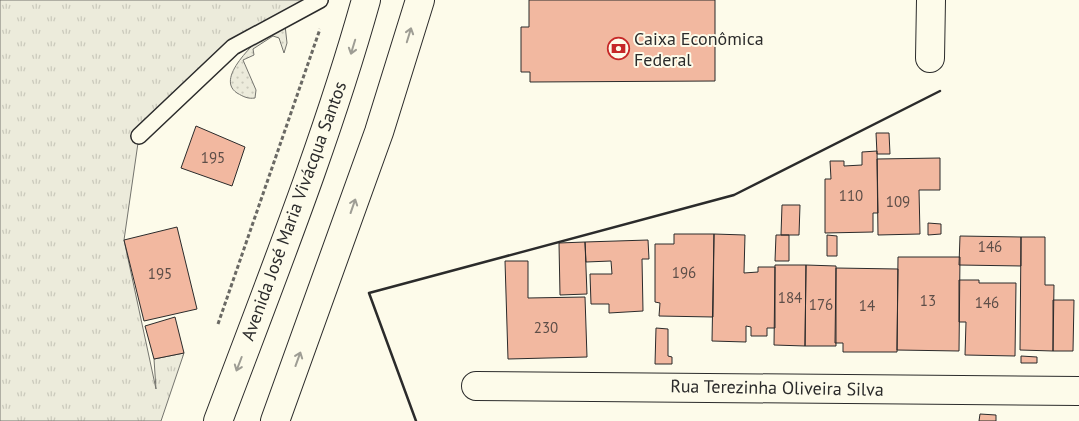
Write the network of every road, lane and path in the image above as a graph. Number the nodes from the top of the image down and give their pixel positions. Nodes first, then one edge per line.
1 (320, 0) edge
2 (366, 0) edge
3 (420, 0) edge
4 (931, 0) edge
5 (323, 20) dead end
6 (930, 58) dead end
7 (139, 136) dead end
8 (217, 328) dead end
9 (476, 386) dead end
10 (1079, 391) edge
11 (218, 421) edge
12 (275, 421) edge

1 - 7 lane
2 -> 11 main road, Avenida José Maria Vivácqua Santos
12 -> 3 main road
4 - 6 main road
5 - 8 path
9 - 10 main road, Rua Terezinha Oliveira Silva

